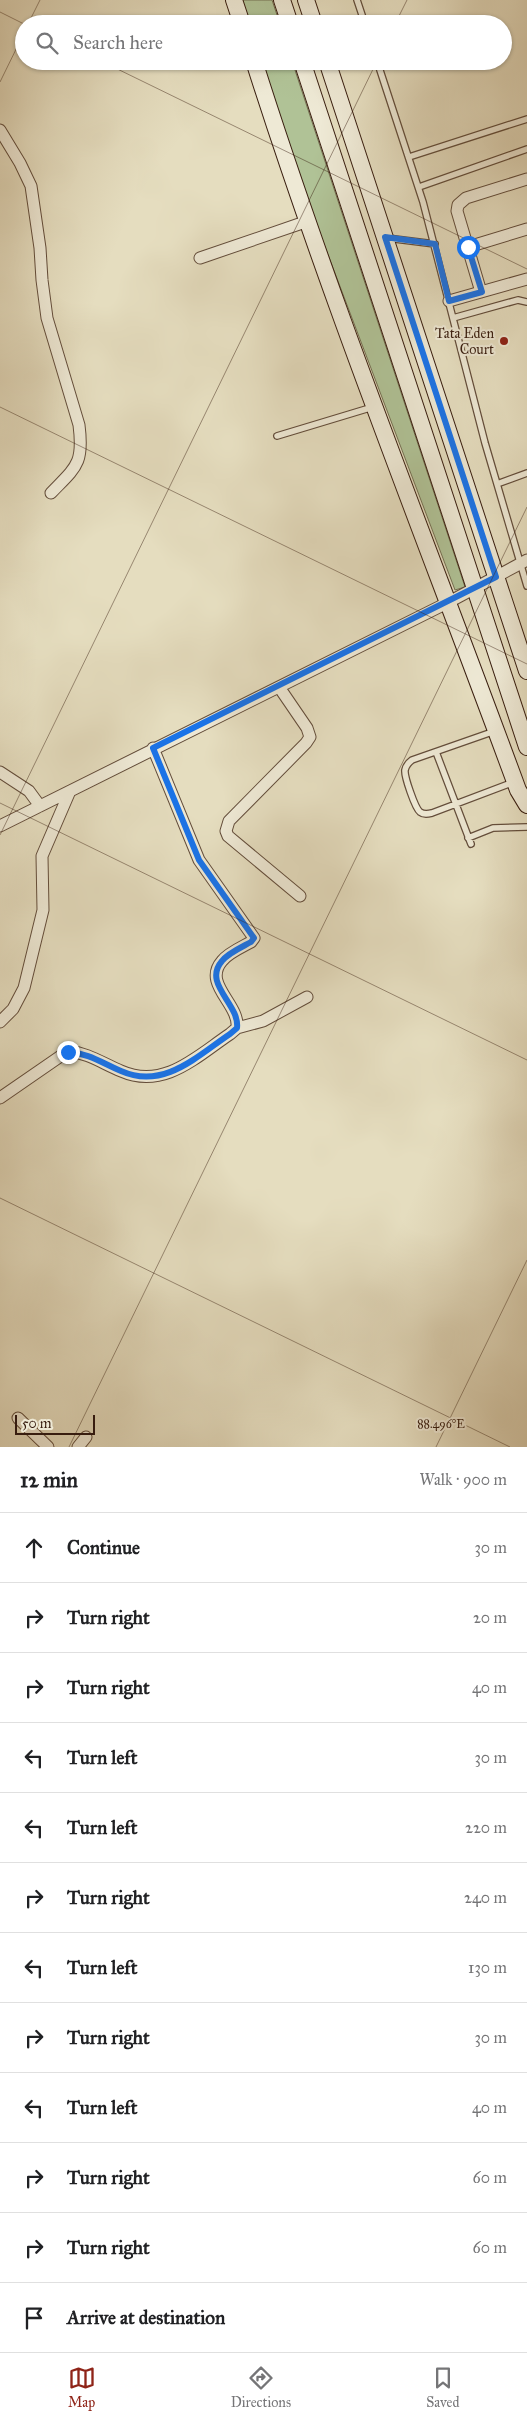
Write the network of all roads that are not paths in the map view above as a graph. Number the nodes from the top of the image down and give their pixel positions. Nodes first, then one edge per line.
1 (234, 0) edge
2 (282, 0) edge
3 (306, 0) edge
4 (357, 0) edge
5 (239, 15) edge
6 (287, 15) edge
7 (311, 15) edge
8 (362, 15) edge
9 (257, 70) edge
10 (305, 70) edge
11 (330, 70) edge
12 (380, 70) edge
13 (527, 119) edge
14 (0, 130) edge
15 (527, 149) edge
16 (409, 157) junction
17 (527, 180) edge
18 (419, 187) junction
19 (308, 221) junction
20 (527, 229) edge
21 (385, 237) junction
22 (435, 244) junction
23 (468, 247) junction
24 (200, 258) dead end
25 (527, 279) edge
26 (482, 292) junction
27 (449, 301) junction
28 (527, 302) edge
29 (453, 318) junction
30 (375, 406) junction
31 (277, 436) dead end
32 (527, 473) edge
33 (497, 484) junction
34 (51, 493) dead end
35 (524, 562) edge
36 (496, 577) junction
37 (527, 586) edge
38 (475, 589) junction
39 (449, 602) junction
40 (527, 671) edge
41 (279, 687) junction
42 (497, 730) junction
43 (527, 747) edge
44 (153, 748) junction
45 (436, 752) junction
46 (0, 772) edge
47 (515, 782) junction
48 (70, 791) junction
49 (456, 805) junction
50 (527, 805) edge
51 (40, 806) junction
52 (0, 826) edge
53 (527, 827) edge
54 (300, 896) dead end
55 (306, 997) dead end
56 (0, 1022) edge
57 (237, 1028) junction
58 (0, 1098) edge
59 (18, 1418) dead end
60 (86, 1437) dead end
61 (48, 1447) edge
62 (78, 1447) edge

1 - 5 street
2 - 6 street
3 - 7 street
4 - 8 lane
9 - 19 street
10 - 38 street
11 - 21 street
12 - 16 lane
13 - 16 lane
14 - 34 street
15 - 18 lane
16 - 18 lane
17 - 23 street
18 - 22 lane
19 - 24 street
19 - 30 street
20 - 23 street
21 - 22 lane
21 - 36 street
22 - 27 lane
23 - 26 street
25 - 26 street
26 - 27 street
27 - 29 lane
28 - 29 lane
29 - 33 lane
30 - 31 lane
30 - 39 street
32 - 33 lane
33 - 35 lane
35 - 36 street
35 - 37 lane
36 - 38 street
36 - 40 street
38 - 39 street
38 - 43 street
39 - 41 street
39 - 42 street
41 - 44 street
41 - 54 street
42 - 45 lane
42 - 47 street
44 - 48 street
44 - 57 street
45 - 49 lane
45 - 49 lane
46 - 51 street
47 - 49 lane
47 - 50 street
48 - 51 street
48 - 56 street
49 - 53 lane
51 - 52 street
55 - 57 street
57 - 58 street
59 - 61 street
60 - 62 street

